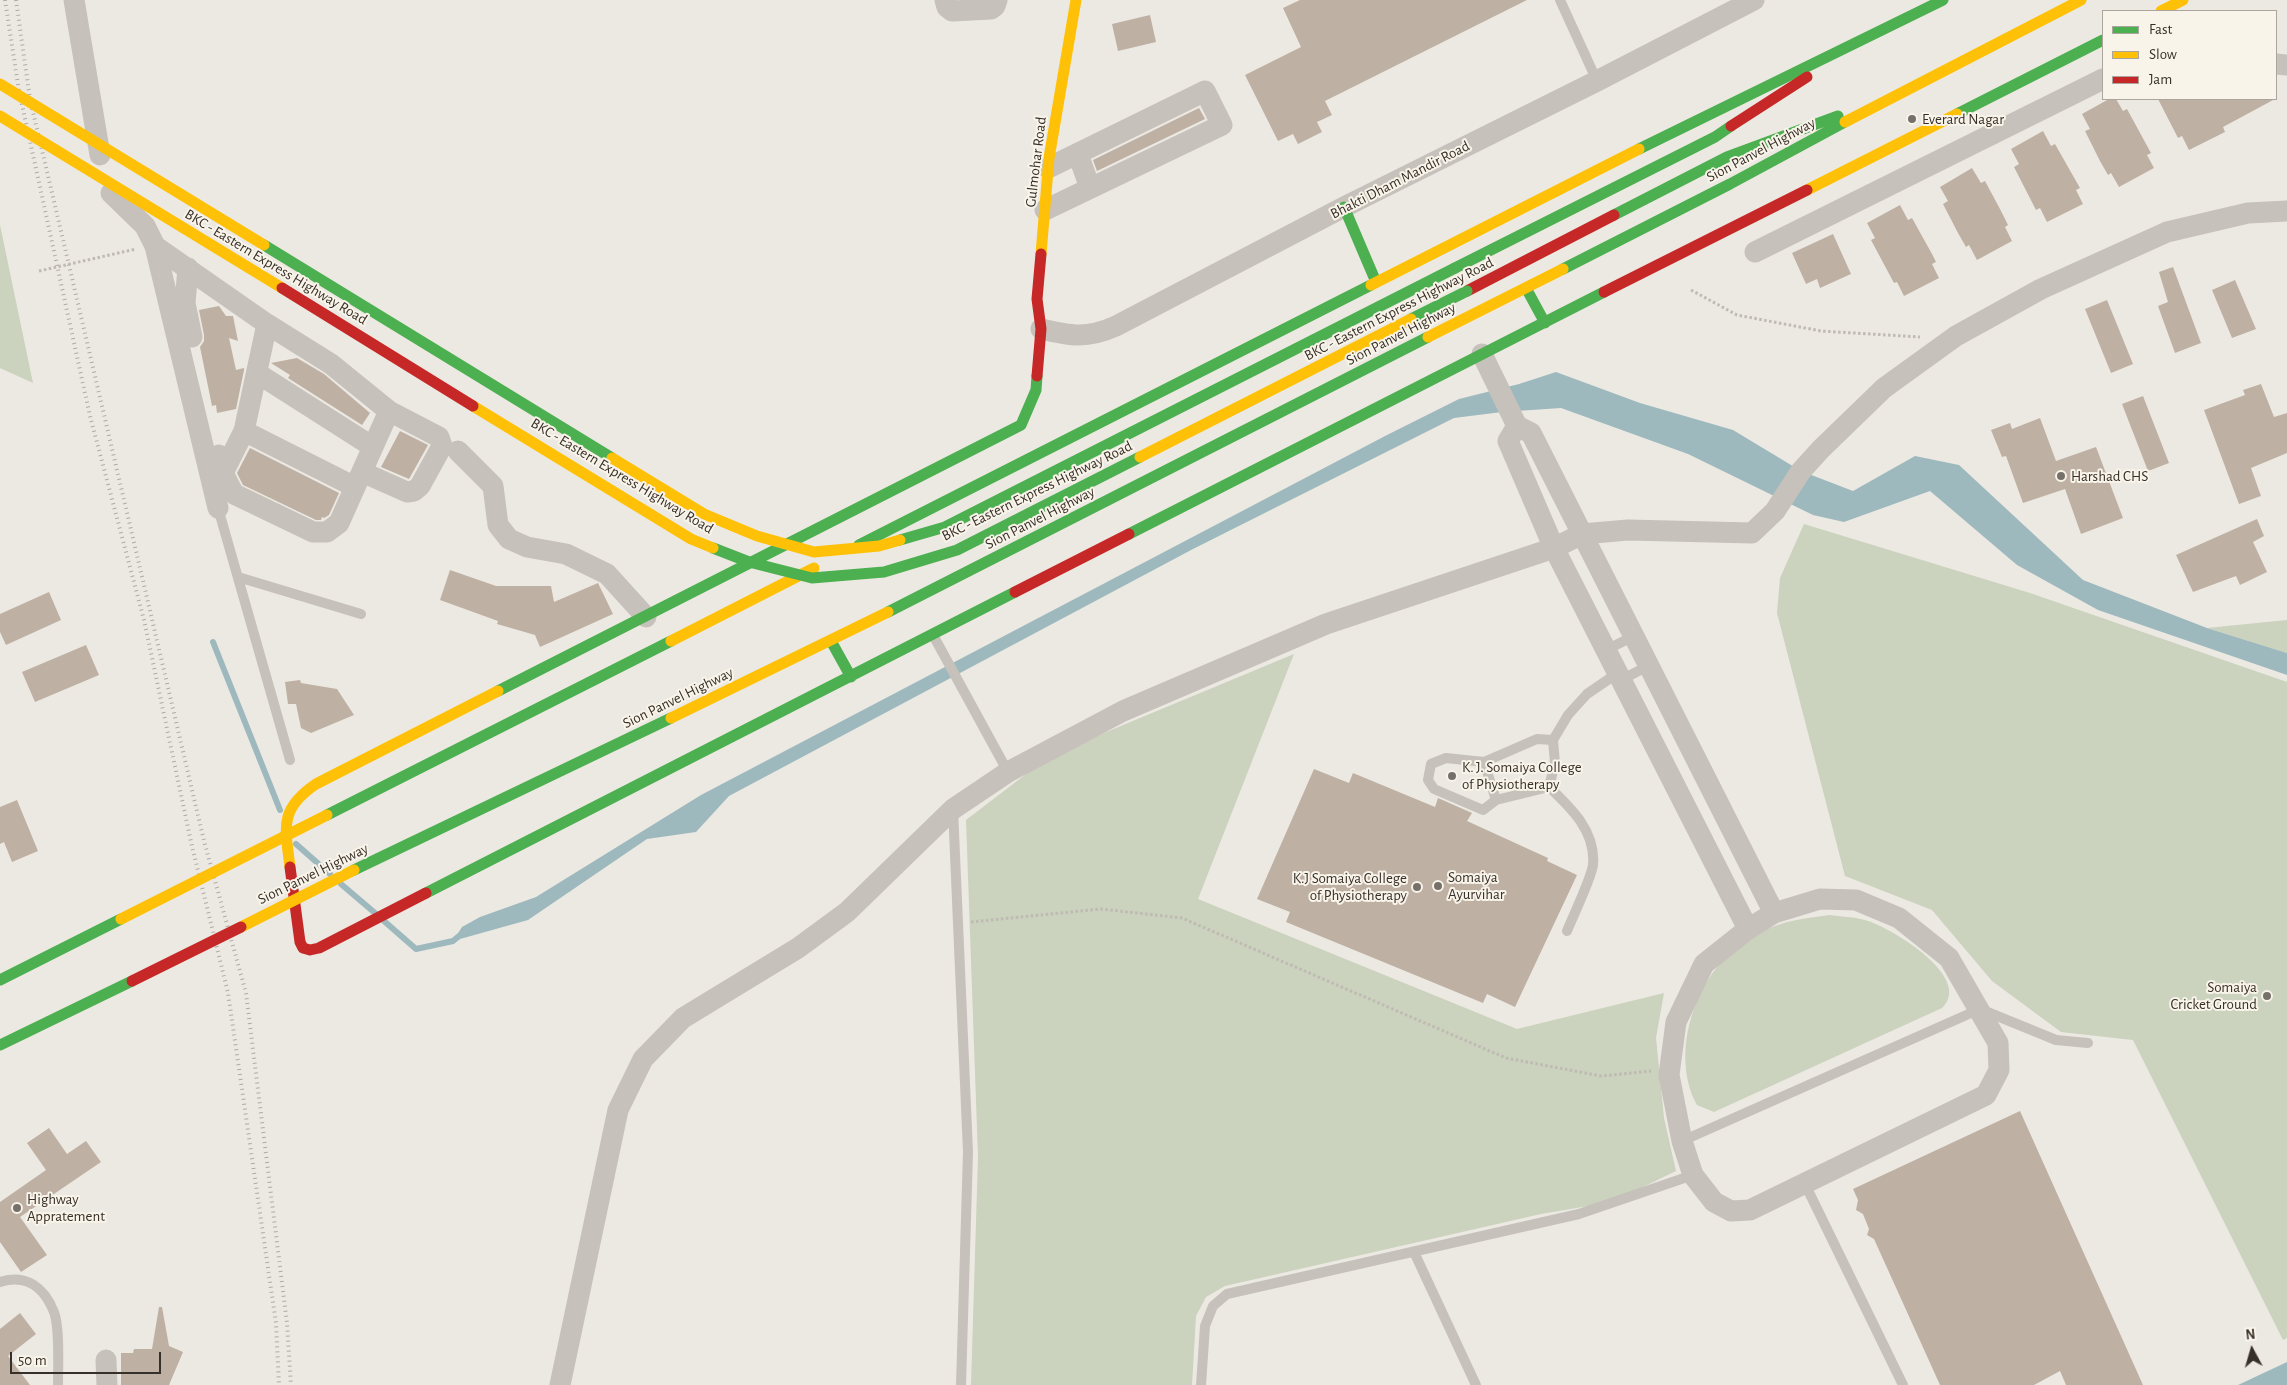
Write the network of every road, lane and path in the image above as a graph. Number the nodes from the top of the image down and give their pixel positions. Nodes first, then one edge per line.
1 (74, 0) edge
2 (945, 0) edge
3 (997, 0) edge
4 (1076, 0) edge
5 (1560, 0) edge
6 (1754, 0) edge
7 (1943, 0) edge
8 (2081, 0) edge
9 (2183, 0) edge
10 (2163, 10) edge
11 (1865, 40) junction
12 (2102, 41) edge
13 (2102, 79) edge
14 (1597, 81) junction
15 (0, 84) edge
16 (1894, 96) junction
17 (0, 116) edge
18 (1078, 154) junction
19 (1048, 168) junction
20 (1090, 188) junction
21 (1344, 207) junction
22 (1045, 210) junction
23 (2287, 210) edge
24 (146, 247) junction
25 (1755, 252) dead end
26 (188, 268) junction
27 (38, 271) dead end
28 (1376, 282) junction
29 (1526, 288) junction
30 (1691, 290) dead end
31 (1545, 323) junction
32 (267, 324) junction
33 (1041, 329) junction
34 (1956, 336) junction
35 (1482, 354) junction
36 (257, 373) junction
37 (389, 412) junction
38 (1514, 422) junction
39 (244, 431) junction
40 (373, 447) junction
41 (458, 451) dead end
42 (223, 473) junction
43 (358, 480) junction
44 (218, 508) joint
45 (1582, 534) junction
46 (1554, 548) junction
47 (238, 577) junction
48 (361, 614) dead end
49 (646, 617) junction
50 (933, 635) junction
51 (1634, 636) junction
52 (831, 641) junction
53 (1606, 650) junction
54 (1648, 666) junction
55 (1619, 675) junction
56 (851, 677) junction
57 (1553, 740) junction
58 (290, 760) dead end
59 (1484, 762) junction
60 (1008, 772) junction
61 (1549, 787) junction
62 (1496, 800) junction
63 (953, 809) junction
64 (1774, 913) junction
65 (958, 923) junction
66 (1748, 928) junction
67 (1567, 931) dead end
68 (0, 980) edge
69 (1980, 1009) junction
70 (2, 1044) edge
71 (2088, 1044) dead end
72 (1670, 1069) junction
73 (1682, 1141) junction
74 (1693, 1175) junction
75 (1805, 1184) junction
76 (1414, 1252) junction
77 (0, 1282) edge
78 (106, 1360) dead end
79 (58, 1385) edge
80 (107, 1385) edge
81 (560, 1385) edge
82 (961, 1385) edge
83 (1201, 1385) edge
84 (1476, 1385) edge
85 (1903, 1385) edge

1 - 24 street
2 - 3 street
4 - 19 main road, Gulmohar Road
5 - 14 lane
6 - 14 street, Bhakti Dham Mandir Road
7 - 11 main road
8 - 16 main road, Sion Panvel Highway
9 - 10 main road
11 - 15 main road, BKC - Eastern Express Highway Road, bridge
11 - 28 main road
12 - 31 main road
13 - 25 street
14 - 21 street, Bhakti Dham Mandir Road
16 - 17 main road, BKC - Eastern Express Highway Road, bridge
16 - 29 main road, Sion Panvel Highway
18 - 19 street
18 - 20 street
18 - 20 street
19 - 22 main road, Gulmohar Road
20 - 22 street
21 - 28 main road
21 - 33 street, Bhakti Dham Mandir Road
22 - 33 main road, Gulmohar Road
23 - 34 street
24 - 26 street
24 - 27 path, bridge
24 - 44 street
26 - 32 street
26 - 42 street
28 - 68 main road, bridge
29 - 31 main road
29 - 52 main road, Sion Panvel Highway
30 - 34 path
31 - 35 main road
32 - 36 street
32 - 37 street
33 - 49 main road, Gulmohar Road
34 - 45 street
35 - 38 street
35 - 50 main road
36 - 39 street
36 - 40 street
37 - 40 street
37 - 43 street
38 - 45 street
38 - 46 street
39 - 42 street
39 - 43 street
40 - 43 street
41 - 49 street
42 - 43 street
44 - 47 lane
45 - 46 street
45 - 51 street
46 - 53 street
46 - 60 street
47 - 48 lane
47 - 58 lane
49 - 56 main road, Gulmohar Road
50 - 56 main road
50 - 60 lane
51 - 53 lane
51 - 54 street
52 - 56 main road
52 - 70 main road, Sion Panvel Highway, bridge
53 - 55 street
54 - 55 lane
54 - 64 street
55 - 57 lane
55 - 66 street
57 - 59 lane
57 - 61 lane
59 - 62 lane
59 - 62 lane
60 - 63 street
61 - 62 lane
61 - 67 lane
63 - 65 lane
63 - 81 street
64 - 66 street
64 - 69 street
65 - 72 path
65 - 82 lane
66 - 72 street
69 - 71 lane
69 - 73 lane
69 - 75 street
72 - 73 street
73 - 74 street
74 - 75 street
74 - 76 lane
75 - 85 lane
76 - 83 lane
76 - 84 lane
77 - 79 lane
78 - 80 street

